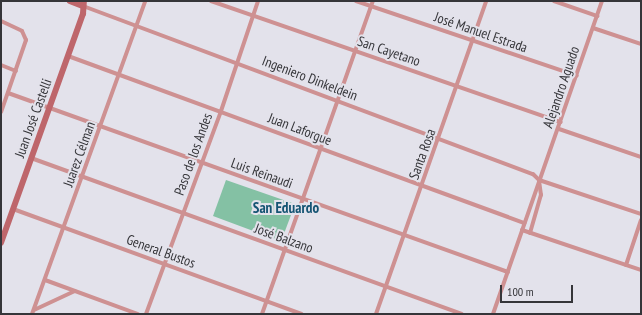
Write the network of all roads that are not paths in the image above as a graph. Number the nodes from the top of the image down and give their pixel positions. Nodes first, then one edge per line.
1 (70, 1) edge
2 (145, 1) edge
3 (211, 1) edge
4 (258, 1) edge
5 (356, 1) edge
6 (373, 1) edge
7 (486, 1) edge
8 (554, 1) edge
9 (602, 1) edge
10 (83, 3) edge
11 (371, 6) junction
12 (253, 15) junction
13 (597, 16) junction
14 (1, 21) edge
15 (136, 26) junction
16 (593, 28) junction
17 (473, 40) junction
18 (641, 44) edge
19 (356, 51) junction
20 (68, 56) junction
21 (238, 63) junction
22 (1, 65) edge
23 (16, 71) junction
24 (119, 75) junction
25 (577, 76) junction
26 (458, 86) junction
27 (8, 93) junction
28 (337, 101) junction
29 (49, 108) junction
30 (221, 111) junction
31 (1, 112) edge
32 (561, 122) junction
33 (100, 127) junction
34 (559, 129) junction
35 (439, 139) junction
36 (321, 149) junction
37 (641, 157) edge
38 (31, 158) junction
39 (202, 163) junction
40 (82, 177) junction
41 (539, 180) junction
42 (423, 186) junction
43 (303, 200) junction
44 (13, 209) junction
45 (183, 214) junction
46 (641, 214) edge
47 (641, 220) edge
48 (524, 223) junction
49 (64, 227) junction
50 (522, 230) junction
51 (530, 232) junction
52 (404, 236) junction
53 (1, 240) edge
54 (284, 250) junction
55 (165, 264) junction
56 (626, 265) junction
57 (641, 270) edge
58 (508, 272) junction
59 (45, 280) junction
60 (386, 286) junction
61 (75, 291) junction
62 (266, 301) junction
63 (33, 312) edge
64 (138, 314) edge
65 (146, 314) edge
66 (262, 314) edge
67 (302, 314) edge
68 (376, 314) edge
69 (462, 314) edge
70 (493, 314) edge

1 - 10 main road, Ingeniero Dinkeldein
2 - 15 street, Juarez Célman
3 - 12 street, San Cayetano
4 - 12 street, Paso de los Andes
5 - 11 street, José Manuel Estrada
6 - 11 street
7 - 17 street, Santa Rosa
8 - 13 street
9 - 13 street, Alejandro Aguado
10 - 15 street, Ingeniero Dinkeldein
10 - 20 main road, Juan José Castelli
11 - 17 street, José Manuel Estrada
11 - 19 street
12 - 19 street, San Cayetano
12 - 21 street, Paso de los Andes
13 - 16 street, Alejandro Aguado
14 - 23 street
15 - 21 street, Ingeniero Dinkeldein
15 - 24 street, Juarez Célman
16 - 18 street
16 - 25 street, Alejandro Aguado
17 - 25 street, José Manuel Estrada
17 - 26 street, Santa Rosa
19 - 26 street, San Cayetano
19 - 28 street
20 - 24 street, Juan Laforgue
20 - 29 main road, Juan José Castelli
21 - 28 street, Ingeniero Dinkeldein
21 - 30 street, Paso de los Andes
22 - 23 street
23 - 27 street
24 - 30 street, Juan Laforgue
24 - 33 street, Juarez Célman
25 - 32 street, Alejandro Aguado
26 - 32 street, San Cayetano
26 - 35 street, Santa Rosa
27 - 29 street, Luis Reinaudi
27 - 31 street
28 - 35 street, Ingeniero Dinkeldein
28 - 36 street
29 - 33 street, Luis Reinaudi
29 - 38 main road, Juan José Castelli
30 - 36 street, Juan Laforgue
30 - 39 street, Paso de los Andes
32 - 34 street, Alejandro Aguado
33 - 39 street, Luis Reinaudi
33 - 40 street, Juarez Célman
34 - 37 street
34 - 41 street, Alejandro Aguado
35 - 41 street, Ingeniero Dinkeldein
35 - 42 street, Santa Rosa
36 - 42 street, Juan Laforgue
36 - 43 street
38 - 40 street, José Balzano
38 - 44 main road, Juan José Castelli
39 - 43 street, Luis Reinaudi
39 - 45 street, Paso de los Andes
40 - 45 street, José Balzano
40 - 49 street, Juarez Célman
41 - 46 street, Ingeniero Dinkeldein
41 - 48 street, Alejandro Aguado
41 - 51 street, Alejandro Aguado
42 - 48 street, Juan Laforgue
42 - 52 street, Santa Rosa
43 - 52 street, Luis Reinaudi
43 - 54 street
44 - 49 street, General Bustos
44 - 53 main road, Juan José Castelli
45 - 54 street, José Balzano
45 - 55 street, Paso de los Andes
47 - 56 street
48 - 50 street, Alejandro Aguado
49 - 55 street, General Bustos
49 - 59 street, Juarez Célman
50 - 51 street
50 - 58 street, Alejandro Aguado
51 - 56 street
52 - 58 street, Luis Reinaudi
52 - 60 street, Santa Rosa
54 - 60 street, José Balzano
54 - 62 street
55 - 62 street, General Bustos
55 - 65 street, Paso de los Andes
56 - 57 street
58 - 70 street, Alejandro Aguado
59 - 61 street
59 - 63 street, Juarez Célman
60 - 68 street, Santa Rosa
60 - 69 street, José Balzano
61 - 63 street
61 - 64 street
62 - 66 street
62 - 67 street, General Bustos

